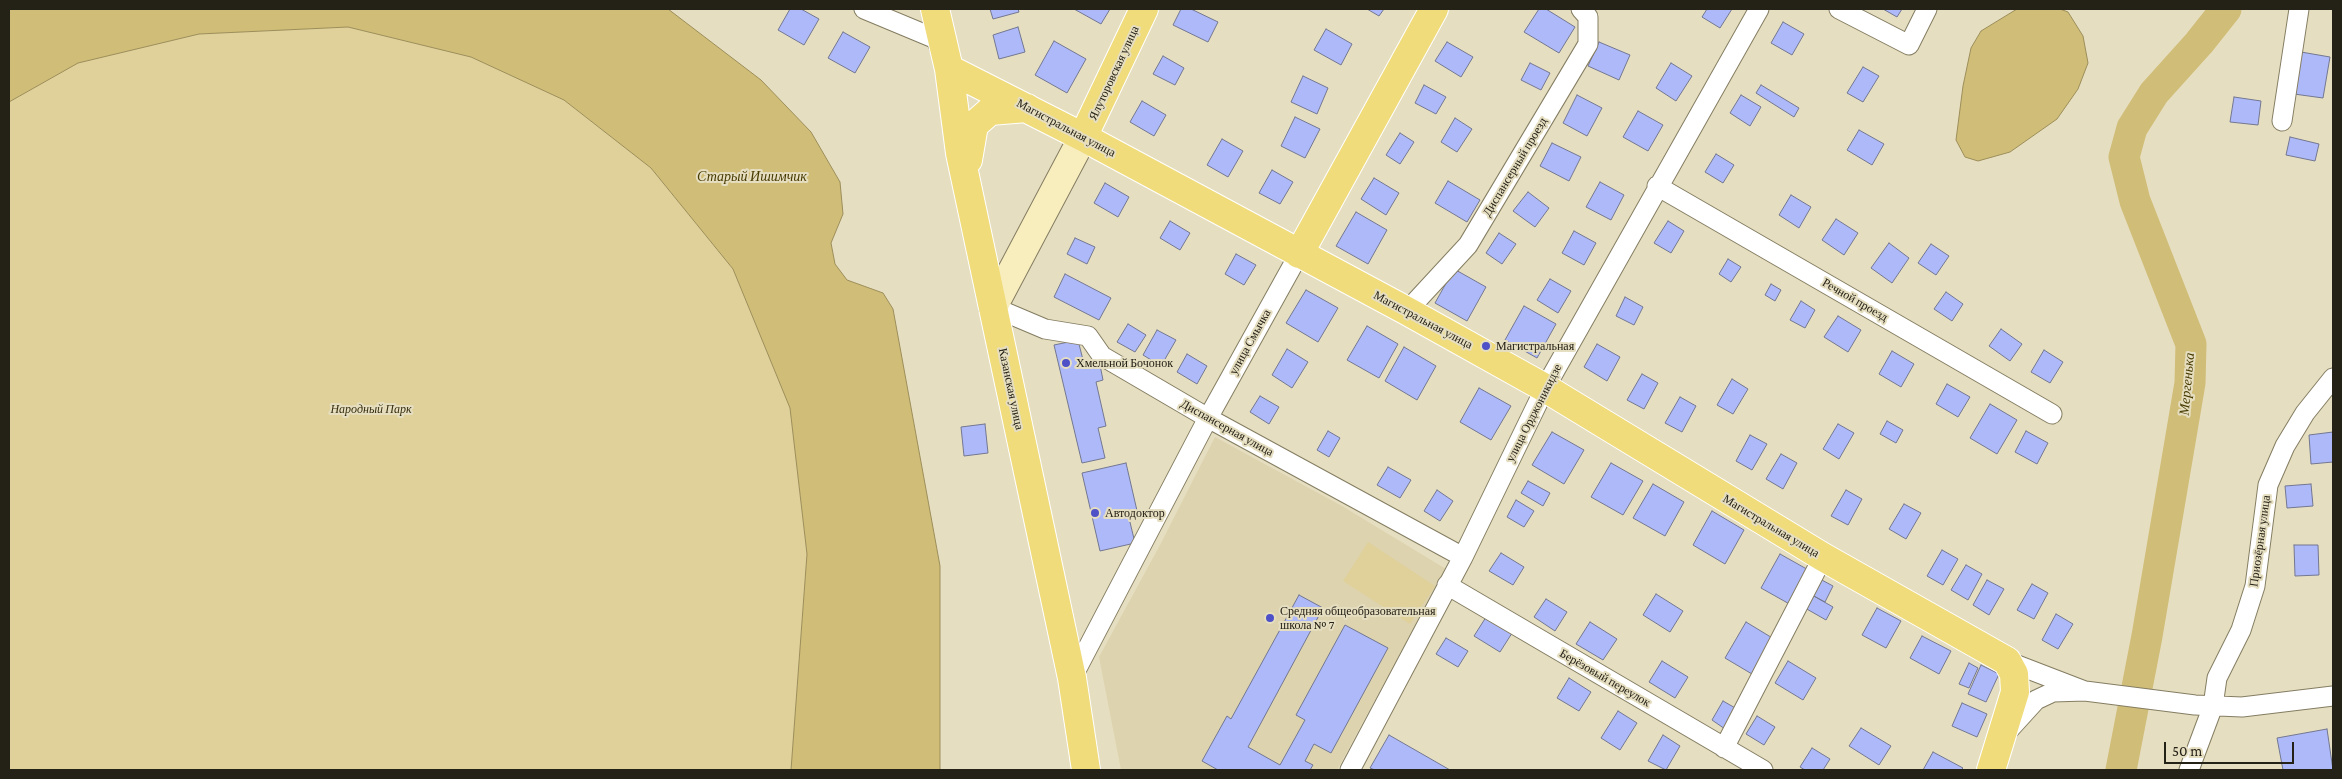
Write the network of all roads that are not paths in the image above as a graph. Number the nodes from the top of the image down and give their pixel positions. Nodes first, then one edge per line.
1 (864, 9) edge
2 (935, 9) edge
3 (1144, 9) edge
4 (1434, 9) edge
5 (1581, 9) edge
6 (1759, 9) edge
7 (1839, 9) edge
8 (1927, 9) edge
9 (2299, 9) edge
10 (949, 69) junction
11 (1026, 108) junction
12 (2282, 121) dead end
13 (1083, 137) junction
14 (965, 178) junction
15 (1658, 186) junction
16 (1299, 254) junction
17 (993, 308) junction
18 (1407, 311) junction
19 (2333, 378) edge
20 (1545, 388) junction
21 (2052, 414) dead end
22 (1208, 418) junction
23 (1463, 557) junction
24 (1823, 557) junction
25 (1447, 586) junction
26 (2007, 661) junction
27 (1072, 678) junction
28 (2085, 692) junction
29 (2333, 696) edge
30 (2204, 705) junction
31 (1999, 742) junction
32 (1724, 748) junction
33 (1086, 770) edge
34 (1350, 770) edge
35 (1762, 770) edge
36 (1991, 770) edge
37 (2189, 770) edge

1 - 10 street
2 - 10 main road, Казанская улица
3 - 13 main road, Ялуторовская улица
4 - 16 main road, улица Смычка
5 - 18 street, Диспансерный проезд
6 - 15 street, улица Орджоникидзе
7 - 8 street
9 - 12 street
10 - 11 main road, Магистральная улица
10 - 14 main road, Казанская улица
11 - 13 main road, Магистральная улица
11 - 14 main road
13 - 16 main road, Магистральная улица
13 - 17 street
14 - 17 main road, Казанская улица
15 - 20 street, улица Орджоникидзе
15 - 21 street, Речной проезд
16 - 18 main road, Магистральная улица
16 - 22 street, улица Смычка
17 - 22 street, Диспансерная улица
17 - 27 main road, Казанская улица
18 - 20 main road, Магистральная улица
19 - 30 street, Приозёрная улица
20 - 23 street, улица Орджоникидзе
20 - 24 main road, Магистральная улица
22 - 23 street, Диспансерная улица
22 - 27 street, улица Смычка
23 - 25 street, улица Орджоникидзе
24 - 26 main road, Магистральная улица
24 - 32 street
25 - 32 street, Берёзовый переулок
25 - 34 street, улица Орджоникидзе
26 - 28 street
26 - 31 main road
27 - 33 main road, Казанская улица
28 - 30 street
28 - 31 street
29 - 30 street
30 - 37 street, Приозёрная улица
31 - 36 main road
32 - 35 street, Берёзовый переулок

